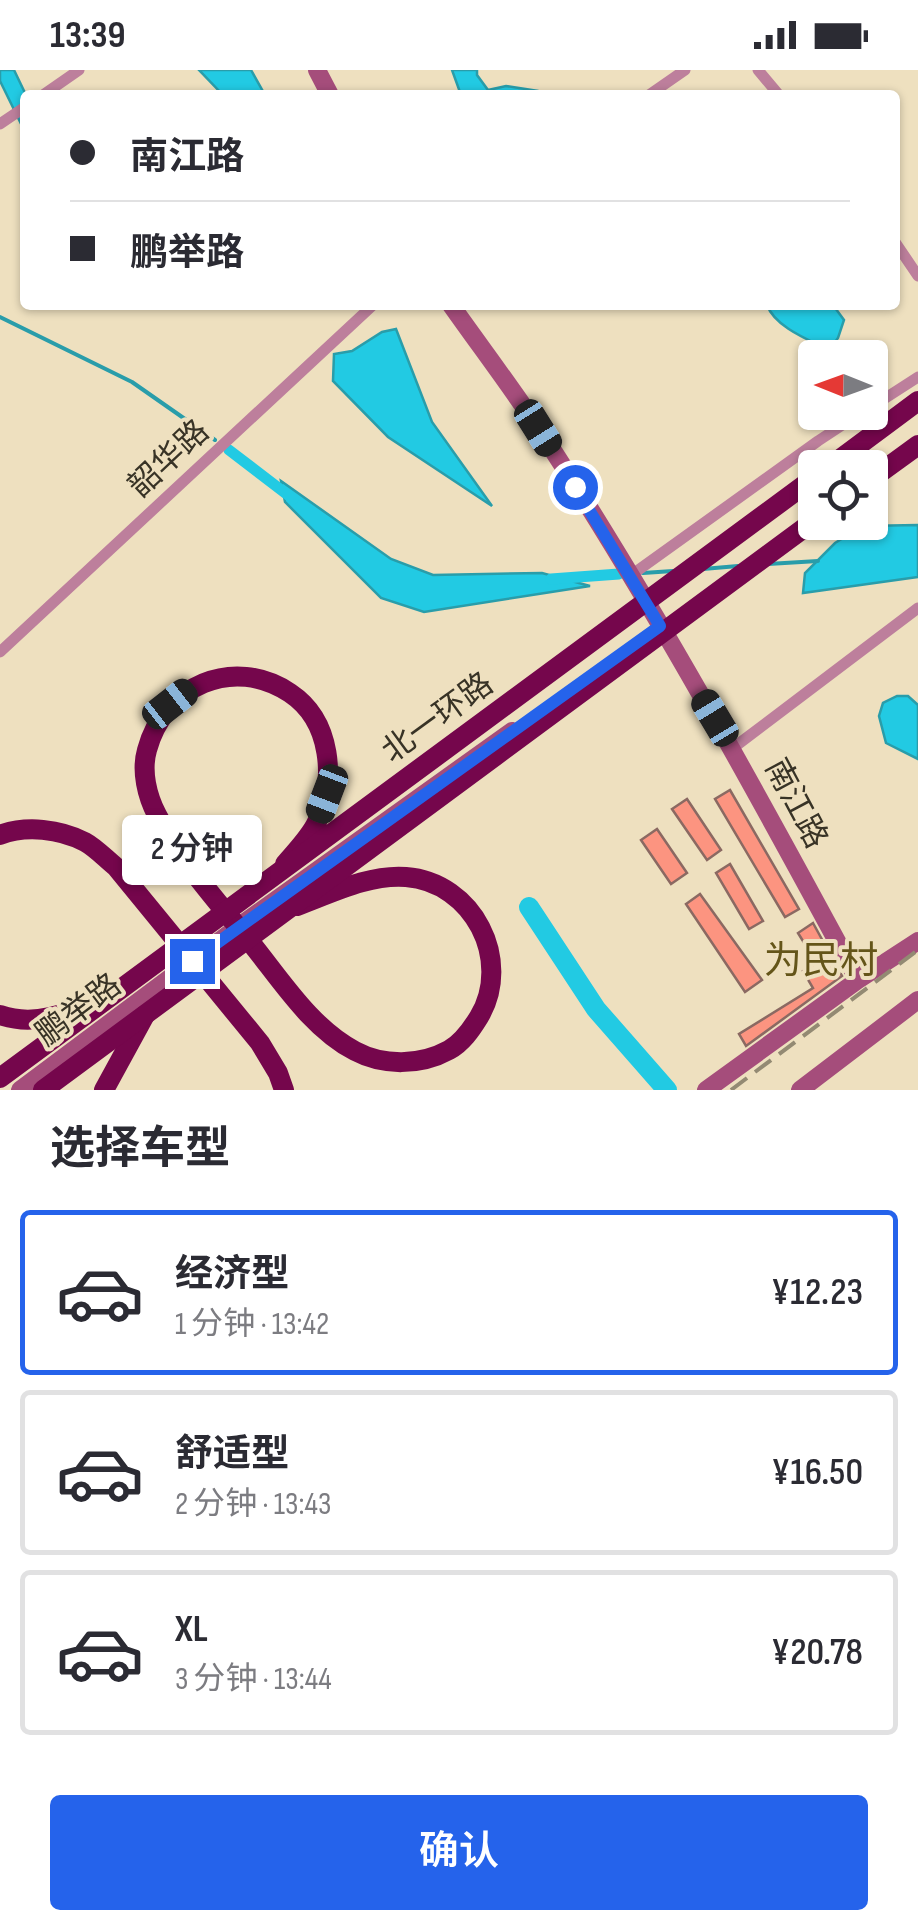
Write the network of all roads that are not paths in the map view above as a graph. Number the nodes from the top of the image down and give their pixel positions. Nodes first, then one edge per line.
1 (80, 70) edge
2 (686, 70) edge
3 (758, 70) edge
4 (50, 90) edge
5 (656, 90) edge
6 (776, 90) edge
7 (900, 249) edge
8 (918, 276) edge
9 (367, 310) edge
10 (455, 310) edge
11 (918, 377) edge
12 (888, 396) edge
13 (918, 402) edge
14 (835, 430) edge
15 (918, 444) edge
16 (853, 450) edge
17 (888, 466) edge
18 (798, 489) edge
19 (798, 533) edge
20 (630, 576) junction
21 (918, 608) edge
22 (660, 626) junction
23 (0, 652) edge
24 (733, 748) junction
25 (0, 835) edge
26 (280, 870) junction
27 (286, 911) junction
28 (238, 927) junction
29 (918, 940) edge
30 (192, 961) junction
31 (858, 980) junction
32 (122, 987) junction
33 (918, 1000) edge
34 (145, 1014) junction
35 (0, 1015) edge
36 (0, 1078) edge
37 (20, 1090) edge
38 (43, 1090) edge
39 (104, 1090) edge
40 (284, 1090) edge
41 (706, 1090) edge
42 (800, 1090) edge

1 - 4 street
2 - 5 street
3 - 6 street
7 - 8 street
9 - 23 street, 韶华路
10 - 20 main road, 南江路
11 - 12 street
13 - 16 highway
14 - 20 street
15 - 17 highway
18 - 26 highway, 北一环路, bridge
19 - 27 highway, 北一环路, bridge
20 - 22 main road, 南江路
21 - 24 street
22 - 24 main road, 南江路
22 - 28 main road, 鹏举路
24 - 31 main road, 南江路
25 - 30 highway
26 - 28 highway, bridge
26 - 32 highway, 北一环路, bridge
27 - 28 highway, bridge
27 - 34 highway, 北一环路, bridge
28 - 30 main road, 鹏举路
29 - 31 main road
30 - 37 main road, 鹏举路
30 - 40 highway
31 - 41 main road
32 - 35 highway, bridge
32 - 36 highway, 北一环路, bridge
33 - 42 main road
34 - 38 highway, 北一环路, bridge
34 - 39 highway

